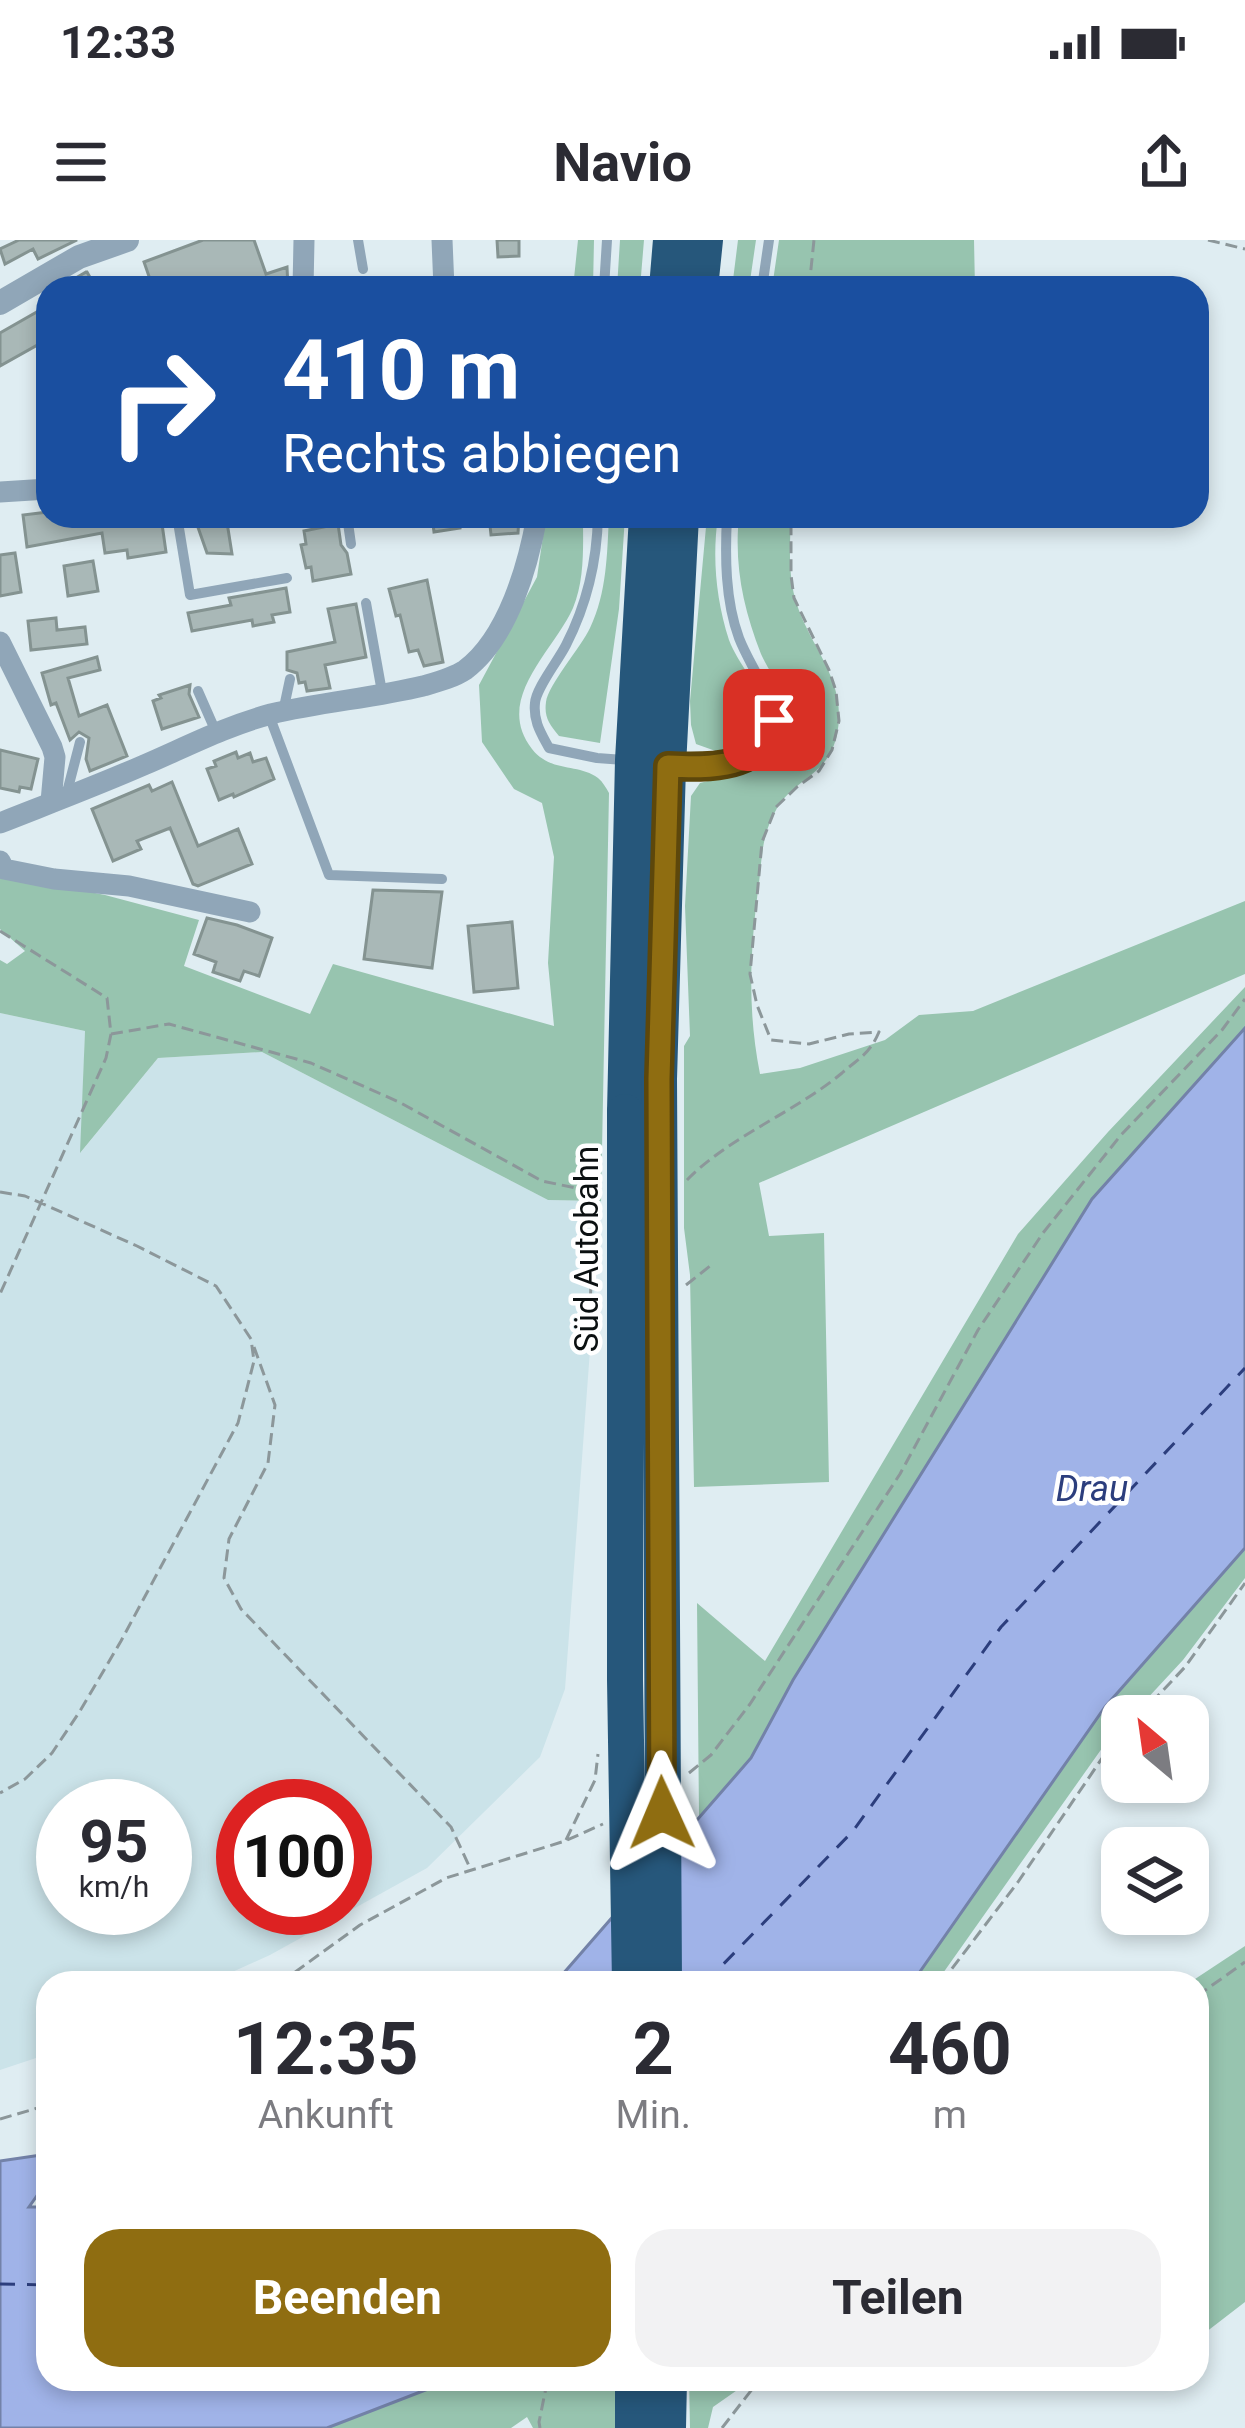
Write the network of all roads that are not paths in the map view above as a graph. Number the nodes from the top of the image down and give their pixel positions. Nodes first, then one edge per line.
1 (127, 240) edge
2 (304, 240) edge
3 (358, 240) edge
4 (442, 240) edge
5 (607, 240) edge
6 (671, 240) edge
7 (705, 240) edge
8 (769, 240) edge
9 (363, 268) dead end
10 (47, 276) edge
11 (303, 276) edge
12 (444, 276) edge
13 (605, 276) edge
14 (668, 276) edge
15 (701, 276) edge
16 (764, 276) edge
17 (36, 282) edge
18 (0, 303) edge
19 (36, 490) edge
20 (0, 492) edge
21 (179, 528) edge
22 (349, 528) edge
23 (534, 528) edge
24 (598, 528) edge
25 (647, 528) edge
26 (680, 528) edge
27 (727, 528) edge
28 (351, 544) dead end
29 (287, 578) dead end
30 (366, 603) dead end
31 (3, 653) edge
32 (290, 679) dead end
33 (198, 691) dead end
34 (383, 696) junction
35 (276, 713) junction
36 (216, 732) junction
37 (80, 742) dead end
38 (651, 763) junction
39 (59, 799) junction
40 (0, 824) edge
41 (1, 866) edge
42 (442, 879) dead end
43 (250, 912) dead end
44 (630, 1971) edge
45 (664, 1971) edge
46 (669, 2391) edge
47 (668, 2428) edge

1 - 10 street
2 - 11 street
3 - 9 lane
4 - 12 street
5 - 13 lane
6 - 14 highway
7 - 15 highway
8 - 16 lane
17 - 18 street
19 - 20 street
21 - 29 lane
22 - 28 lane
23 - 34 street
24 - 38 lane
25 - 38 highway, Süd Autobahn
26 - 38 highway, Süd Autobahn
27 - 38 lane
30 - 34 lane
31 - 39 street
32 - 35 lane
33 - 36 lane
34 - 35 street
35 - 36 street
35 - 42 lane
36 - 39 street
37 - 39 lane
38 - 44 highway, Süd Autobahn, bridge
38 - 45 highway, Süd Autobahn, bridge
39 - 40 street
41 - 43 street
46 - 47 highway

